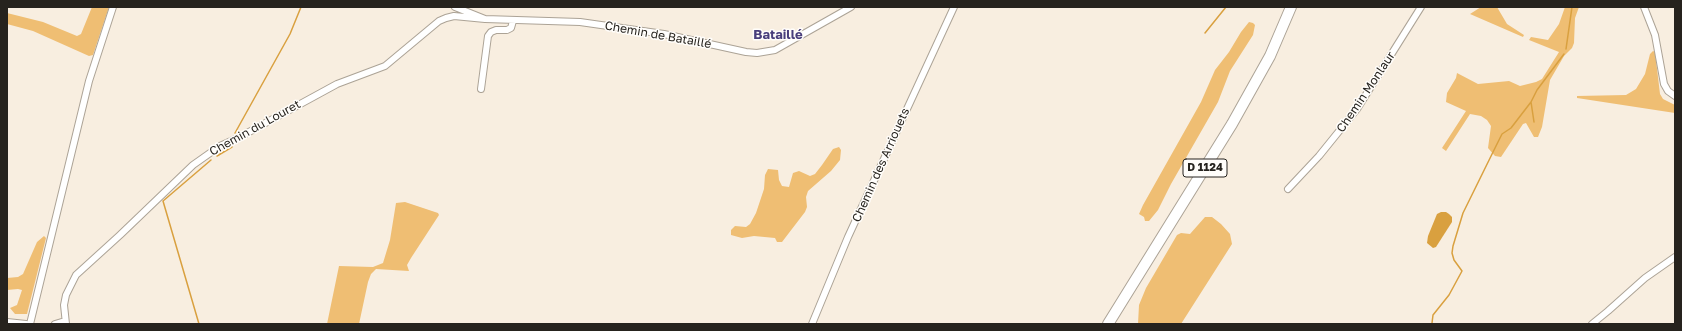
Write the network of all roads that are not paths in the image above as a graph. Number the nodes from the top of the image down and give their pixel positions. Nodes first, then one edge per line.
1 (113, 7) edge
2 (454, 7) edge
3 (851, 7) edge
4 (954, 7) edge
5 (1291, 7) edge
6 (1421, 7) edge
7 (1644, 7) edge
8 (842, 9) edge
9 (485, 19) junction
10 (513, 21) dead end
11 (481, 90) dead end
12 (1674, 95) edge
13 (1288, 189) dead end
14 (1675, 257) edge
15 (7, 322) edge
16 (66, 322) edge
17 (26, 324) edge
18 (30, 324) edge
19 (55, 324) edge
20 (812, 324) edge
21 (1108, 324) edge
22 (1592, 324) edge

1 - 18 street
2 - 9 street, Chemin de Bataillé
3 - 8 street, Chemin de Bataillé
4 - 20 street, Chemin des Arriouets
5 - 21 highway, D 1124
6 - 13 street, Chemin Monlaur
7 - 12 street
8 - 9 street, Chemin de Bataillé
9 - 16 street, Chemin du Louret
10 - 11 street
14 - 22 street
15 - 17 street
16 - 19 street

